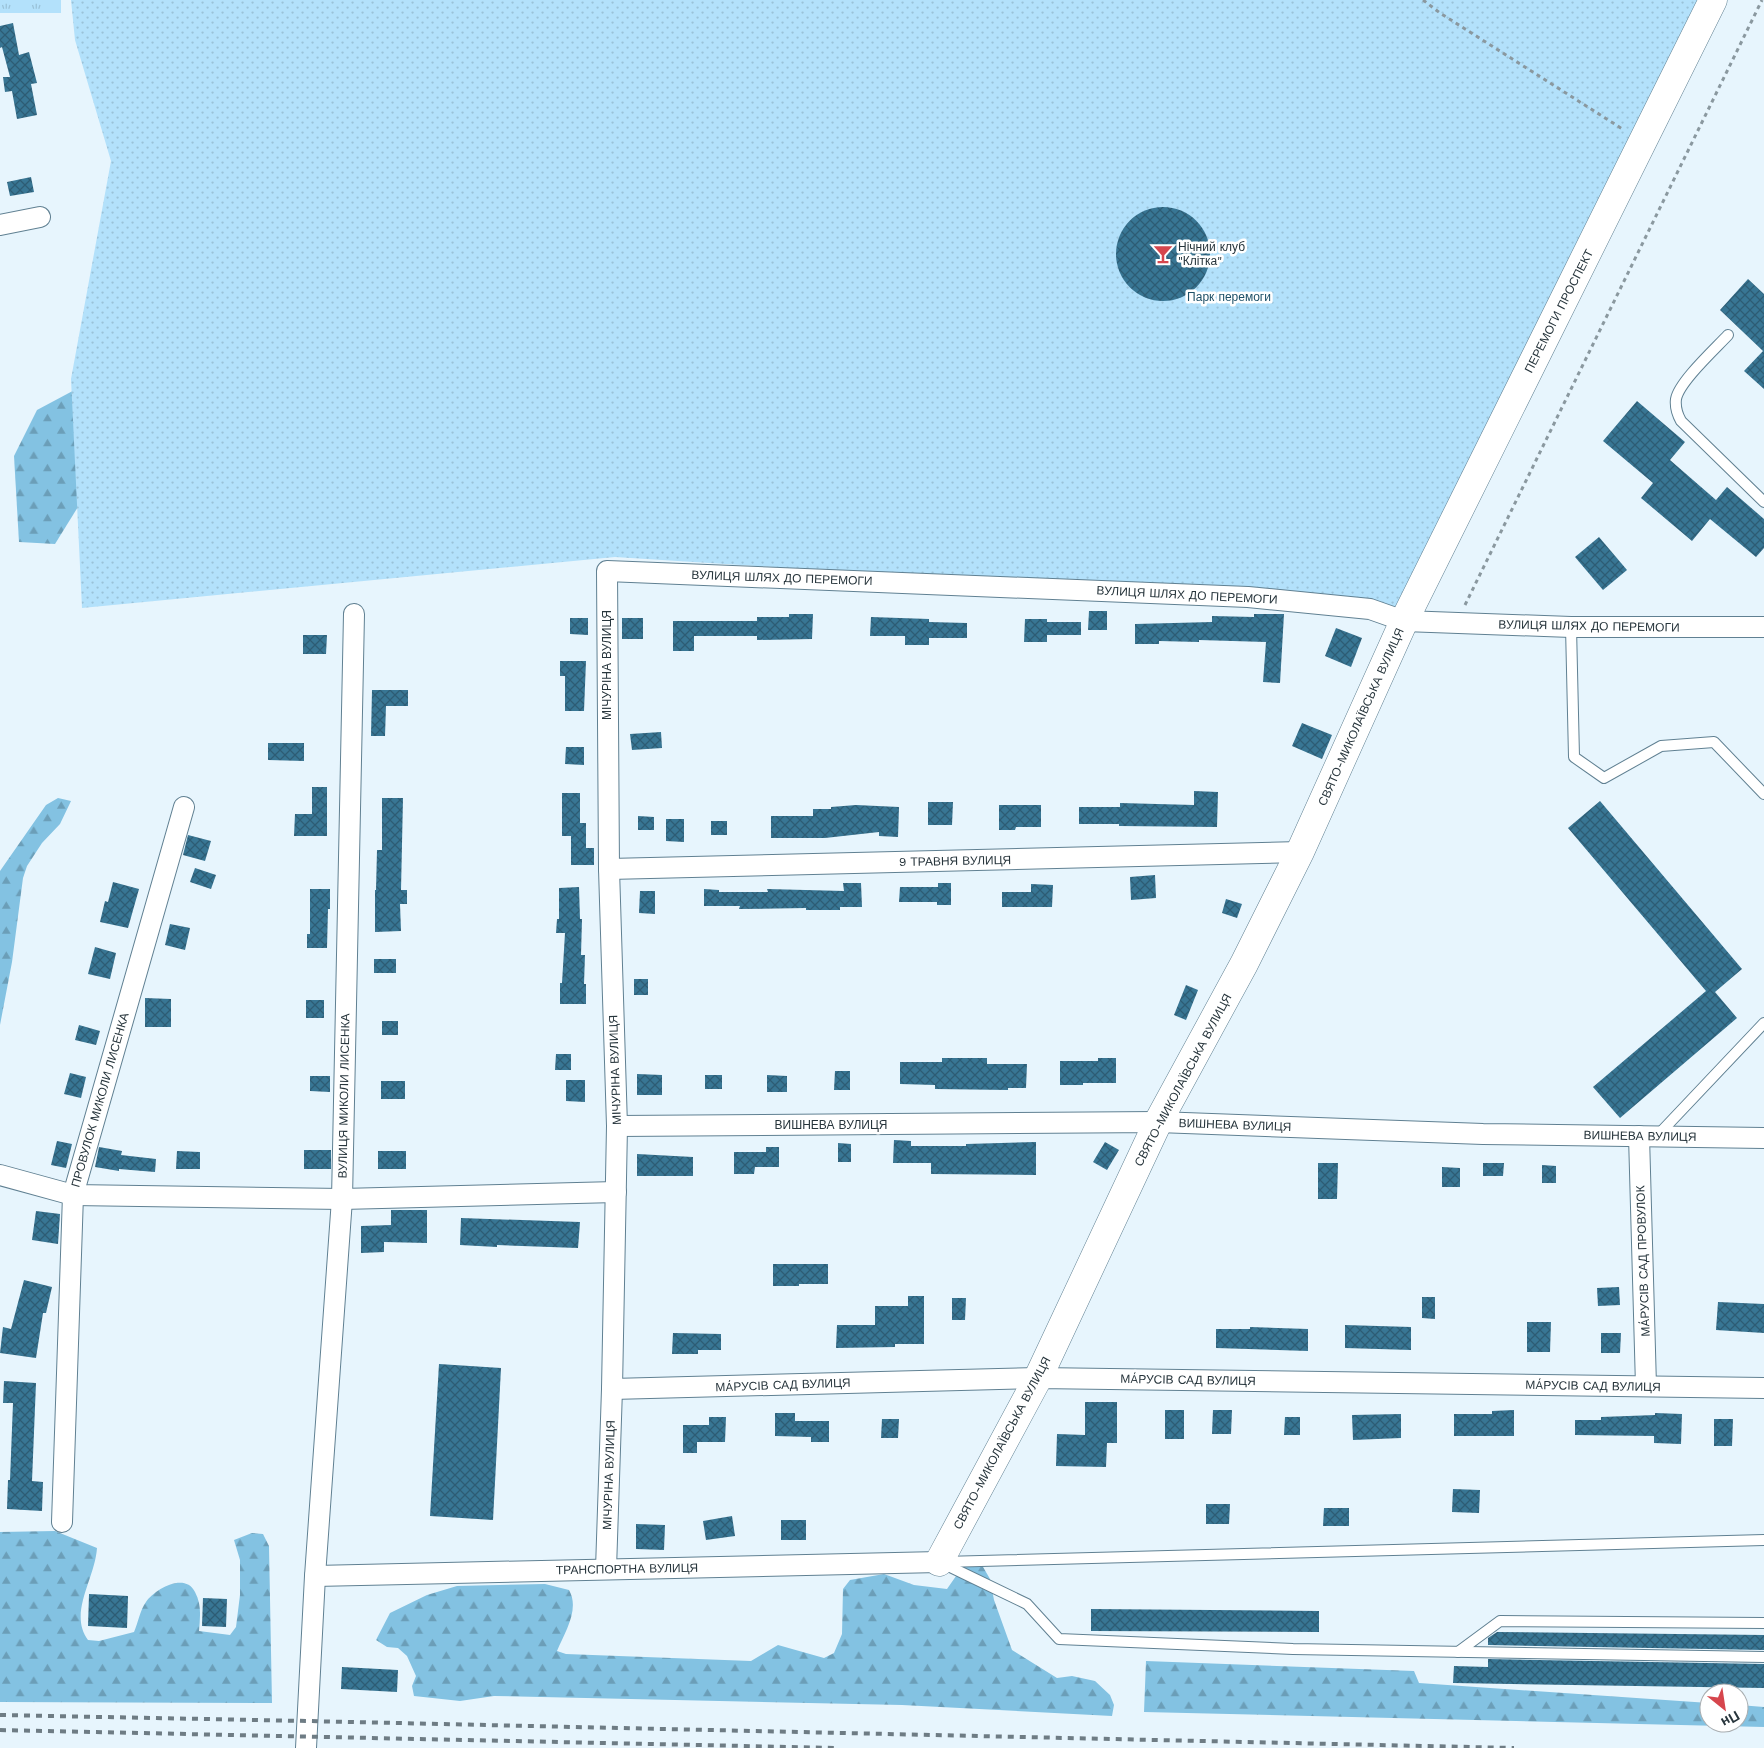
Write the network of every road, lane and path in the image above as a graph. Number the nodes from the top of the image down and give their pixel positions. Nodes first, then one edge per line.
1 (1423, 0) edge
2 (1713, 0) edge
3 (1762, 0) edge
4 (1644, 142) junction
5 (40, 217) dead end
6 (0, 225) edge
7 (1728, 335) dead end
8 (1764, 502) edge
9 (607, 571) joint
10 (354, 614) dead end
11 (1404, 621) junction
12 (1456, 623) junction
13 (1570, 627) junction
14 (1764, 627) edge
15 (1764, 794) edge
16 (184, 807) dead end
17 (1300, 852) junction
18 (609, 869) junction
19 (1764, 1023) edge
20 (1158, 1122) junction
21 (617, 1126) junction
22 (1648, 1136) junction
23 (1764, 1138) edge
24 (0, 1174) edge
25 (616, 1192) junction
26 (73, 1195) junction
27 (342, 1199) junction
28 (1038, 1378) junction
29 (1646, 1386) junction
30 (1764, 1388) edge
31 (612, 1389) junction
32 (62, 1522) dead end
33 (1764, 1540) edge
34 (939, 1562) junction
35 (606, 1569) junction
36 (316, 1576) junction
37 (1764, 1623) edge
38 (1458, 1652) junction
39 (1764, 1658) edge
40 (306, 1748) edge

1 - 4 path
2 - 4 street, ПЕРЕМОГИ ПРОСПЕКТ
3 - 12 path
4 - 11 street, ПЕРЕМОГИ ПРОСПЕКТ
5 - 6 street
7 - 8 lane
9 - 11 street, ВУЛИЦЯ ШЛЯХ ДО ПЕРЕМОГИ
9 - 18 street, МІЧУРІНА ВУЛИЦЯ
10 - 27 street, ВУЛИЦЯ МИКОЛИ ЛИСЕНКА
11 - 12 street, ВУЛИЦЯ ШЛЯХ ДО ПЕРЕМОГИ
11 - 17 street, СВЯТО-МИКОЛАЇВСЬКА ВУЛИЦЯ
12 - 13 street, ВУЛИЦЯ ШЛЯХ ДО ПЕРЕМОГИ
13 - 14 street, ВУЛИЦЯ ШЛЯХ ДО ПЕРЕМОГИ
13 - 15 lane
16 - 26 street, ПРОВУЛОК МИКОЛИ ЛИСЕНКА
17 - 18 street, 9 ТРАВНЯ ВУЛИЦЯ
17 - 20 street, СВЯТО-МИКОЛАЇВСЬКА ВУЛИЦЯ
18 - 21 street, МІЧУРІНА ВУЛИЦЯ
19 - 22 lane
20 - 21 street, ВИШНЕВА ВУЛИЦЯ
20 - 22 street, ВИШНЕВА ВУЛИЦЯ
20 - 28 street, СВЯТО-МИКОЛАЇВСЬКА ВУЛИЦЯ
21 - 25 street, МІЧУРІНА ВУЛИЦЯ
22 - 23 street, ВИШНЕВА ВУЛИЦЯ
22 - 29 street, МÁРУСІВ САД ПРОВУЛОК
24 - 26 street
25 - 27 street
25 - 31 street, МІЧУРІНА ВУЛИЦЯ
26 - 27 street
26 - 32 street, ПРОВУЛОК МИКОЛИ ЛИСЕНКА
27 - 36 street, ВУЛИЦЯ МИКОЛИ ЛИСЕНКА
28 - 29 street, МÁРУСІВ САД ВУЛИЦЯ
28 - 31 street, МÁРУСІВ САД ВУЛИЦЯ
28 - 34 street, СВЯТО-МИКОЛАЇВСЬКА ВУЛИЦЯ
29 - 30 street, МÁРУСІВ САД ВУЛИЦЯ
31 - 35 street, МІЧУРІНА ВУЛИЦЯ
33 - 34 lane
34 - 35 street, ТРАНСПОРТНА ВУЛИЦЯ
34 - 38 lane
35 - 36 street, ТРАНСПОРТНА ВУЛИЦЯ
36 - 40 street, ВУЛИЦЯ МИКОЛИ ЛИСЕНКА
37 - 38 lane
38 - 39 lane

